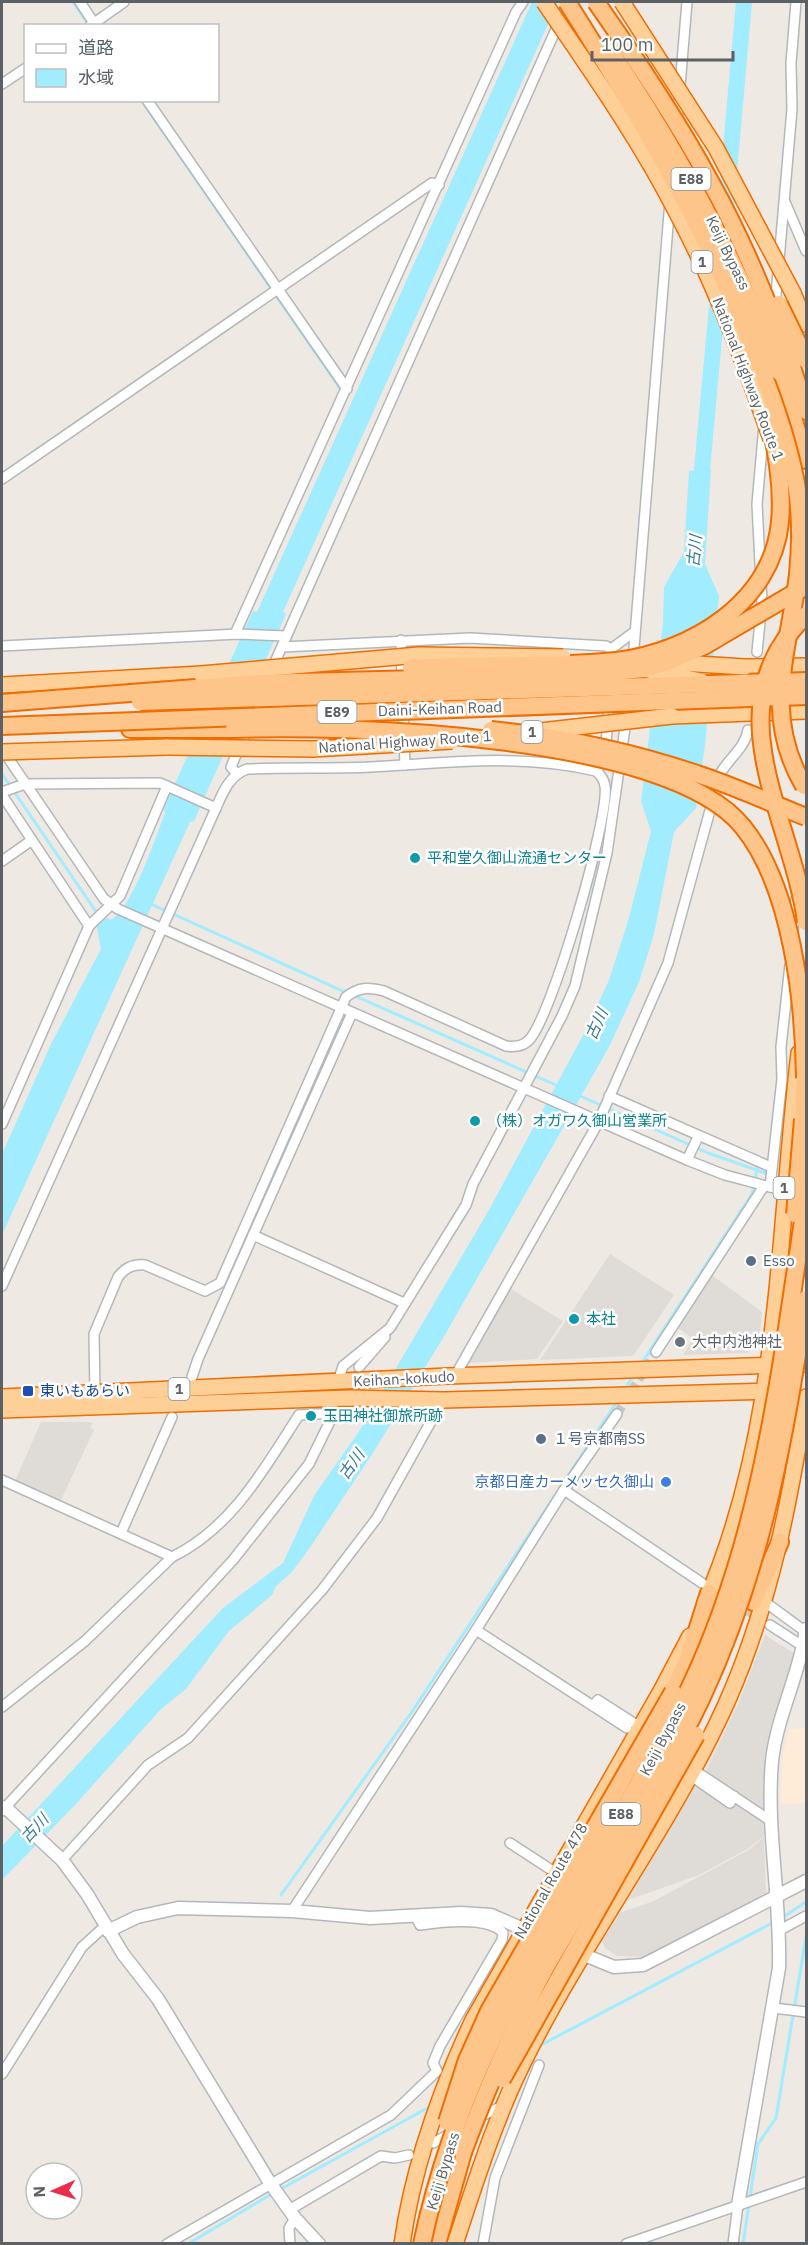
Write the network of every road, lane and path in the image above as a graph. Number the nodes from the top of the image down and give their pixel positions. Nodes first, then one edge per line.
1 (80, 2) edge
2 (124, 2) edge
3 (523, 2) edge
4 (544, 2) edge
5 (567, 2) edge
6 (577, 2) edge
7 (596, 2) edge
8 (622, 2) edge
9 (687, 2) edge
10 (796, 2) edge
11 (92, 24) edge
12 (94, 24) edge
13 (24, 69) edge
14 (2, 84) edge
15 (148, 102) edge
16 (711, 183) junction
17 (439, 185) junction
18 (784, 200) junction
19 (807, 251) edge
20 (277, 290) junction
21 (807, 324) edge
22 (748, 334) junction
23 (807, 360) edge
24 (347, 389) junction
25 (807, 411) edge
26 (807, 460) edge
27 (2, 479) edge
28 (807, 547) edge
29 (807, 586) edge
30 (807, 615) edge
31 (634, 632) junction
32 (237, 634) junction
33 (285, 635) junction
34 (400, 640) junction
35 (2, 646) edge
36 (282, 646) junction
37 (611, 650) junction
38 (757, 652) dead end
39 (562, 657) junction
40 (807, 666) edge
41 (807, 681) edge
42 (258, 683) junction
43 (2, 684) edge
44 (807, 689) edge
45 (807, 696) edge
46 (2, 704) edge
47 (807, 711) edge
48 (2, 727) edge
49 (280, 728) junction
50 (748, 730) dead end
51 (2, 752) edge
52 (604, 761) junction
53 (405, 765) junction
54 (596, 771) junction
55 (237, 774) junction
56 (618, 783) junction
57 (22, 785) junction
58 (168, 787) junction
59 (807, 789) edge
60 (2, 793) edge
61 (216, 808) junction
62 (807, 817) edge
63 (32, 840) junction
64 (2, 861) edge
65 (801, 899) dead end
66 (112, 907) junction
67 (807, 922) edge
68 (90, 923) junction
69 (163, 929) junction
70 (807, 984) edge
71 (341, 1010) junction
72 (352, 1013) junction
73 (807, 1046) edge
74 (805, 1078) junction
75 (527, 1089) junction
76 (609, 1096) junction
77 (596, 1121) junction
78 (2, 1124) edge
79 (698, 1137) junction
80 (687, 1161) junction
81 (771, 1167) junction
82 (772, 1188) junction
83 (807, 1194) edge
84 (807, 1200) edge
85 (254, 1235) junction
86 (2, 1286) edge
87 (807, 1299) edge
88 (404, 1303) junction
89 (672, 1327) junction
90 (390, 1328) junction
91 (656, 1352) tunnel mouth
92 (807, 1364) edge
93 (775, 1367) junction
94 (662, 1369) junction
95 (358, 1374) junction
96 (451, 1376) junction
97 (192, 1377) dead end
98 (338, 1382) junction
99 (807, 1389) edge
100 (765, 1391) junction
101 (95, 1393) junction
102 (2, 1397) edge
103 (807, 1397) edge
104 (439, 1400) junction
105 (286, 1401) junction
106 (2, 1410) edge
107 (617, 1414) tunnel mouth
108 (299, 1415) junction
109 (329, 1416) dead end
110 (172, 1417) dead end
111 (304, 1469) junction
112 (2, 1480) edge
113 (564, 1490) junction
114 (121, 1533) junction
115 (780, 1542) joint
116 (172, 1557) junction
117 (706, 1588) junction
118 (759, 1602) junction
119 (770, 1625) tunnel mouth
120 (476, 1629) junction
121 (806, 1630) edge
122 (804, 1647) junction
123 (2, 1707) edge
124 (634, 1728) junction
125 (695, 1775) junction
126 (4, 1809) edge
127 (771, 1821) junction
128 (510, 1843) dead end
129 (60, 1858) junction
130 (556, 1874) junction
131 (807, 1881) edge
132 (777, 1895) junction
133 (292, 1911) junction
134 (807, 1916) edge
135 (416, 1917) junction
136 (107, 1929) junction
137 (523, 1929) junction
138 (780, 1930) junction
139 (583, 1955) junction
140 (774, 2008) junction
141 (807, 2012) edge
142 (538, 2065) dead end
143 (2, 2074) edge
144 (498, 2108) dead end
145 (433, 2143) dead end
146 (463, 2152) junction
147 (409, 2155) dead end
148 (807, 2182) edge
149 (270, 2183) junction
150 (738, 2205) junction
151 (290, 2212) junction
152 (652, 2239) edge
153 (167, 2244) edge
154 (290, 2244) edge
155 (319, 2244) edge
156 (402, 2244) edge
157 (421, 2244) edge
158 (437, 2244) edge
159 (455, 2244) edge
160 (483, 2244) edge
161 (626, 2244) edge
162 (733, 2244) edge

1 - 11 street
2 - 12 street
3 - 17 street
4 - 28 highway, National Highway Route 1 / 1, bridge
5 - 22 highway, bridge
5 - 33 street
6 - 26 highway, Keiji Bypass / E88, bridge
7 - 16 highway, Keiji Bypass / E88, bridge
8 - 21 highway, bridge
9 - 31 street
10 - 18 street
13 - 14 street
15 - 20 street
16 - 23 highway, bridge
16 - 25 highway, Keiji Bypass / E88, bridge
17 - 20 street
17 - 24 street
18 - 19 street
18 - 38 street
20 - 24 street
20 - 27 street
22 - 42 highway, bridge
22 - 59 highway, bridge
24 - 32 street
29 - 42 highway, bridge
30 - 67 highway, bridge
31 - 37 street
31 - 56 street
32 - 33 street
32 - 35 street
33 - 36 street
34 - 36 street
34 - 37 street
34 - 53 street
36 - 55 street
37 - 52 street
39 - 40 highway, bridge
39 - 43 highway, bridge
39 - 44 highway, bridge
41 - 46 highway, Daini-Keihan Road / E89, bridge
42 - 46 highway, bridge
45 - 48 highway, Daini-Keihan Road / E89, bridge
47 - 51 highway, National Highway Route 1 / 1, bridge
48 - 49 highway, bridge
49 - 62 highway, bridge
49 - 74 highway, bridge
50 - 76 street
51 - 57 street
52 - 54 street
52 - 56 street
53 - 54 street
53 - 55 street
54 - 71 street
55 - 61 street
56 - 75 street
57 - 58 street
57 - 60 street
57 - 66 street
58 - 61 street
58 - 66 street
60 - 63 street
61 - 69 street
63 - 64 street
63 - 68 street
65 - 81 street
66 - 68 street
66 - 69 street
68 - 78 street
69 - 71 street
69 - 86 street
70 - 82 highway, 1
71 - 72 street
71 - 101 street
72 - 75 street
72 - 85 street
73 - 74 highway, bridge
74 - 93 highway, bridge
75 - 77 street
75 - 88 street
76 - 77 street
76 - 79 street
77 - 80 street
77 - 96 street
79 - 80 street
79 - 81 street
80 - 82 street
81 - 82 street
82 - 83 street
82 - 89 street
82 - 93 highway, 1
84 - 93 highway, Keiji Bypass / E88, bridge
85 - 88 street
85 - 97 street
87 - 146 highway, Keiji Bypass / E88, bridge
88 - 90 street
89 - 91 street
89 - 94 street
90 - 95 street
90 - 98 street
92 - 93 highway, Keihan-kokudo / 1
93 - 94 highway, Keihan-kokudo / 1
93 - 100 highway, 1
93 - 157 highway, Keiji Bypass / E88, bridge
94 - 96 highway, Keihan-kokudo / 1
95 - 96 highway, Keihan-kokudo / 1
95 - 98 highway, Keihan-kokudo / 1
98 - 101 highway, Keihan-kokudo / 1
99 - 100 highway, Keihan-kokudo / 1
100 - 104 highway, Keihan-kokudo / 1
100 - 117 highway, National Route 478
101 - 102 highway, Keihan-kokudo / 1
103 - 115 highway
104 - 105 highway, Keihan-kokudo / 1
104 - 129 street
105 - 106 highway, Keihan-kokudo / 1
105 - 108 street
107 - 113 street
108 - 111 street
108 - 116 street
109 - 111 street
110 - 114 street
111 - 126 street
112 - 114 street
113 - 117 street
113 - 120 street
114 - 116 street
115 - 118 highway
116 - 123 street
117 - 124 highway, National Route 478
117 - 157 highway, bridge
118 - 121 street
118 - 125 highway
118 - 146 highway, bridge
119 - 122 street
120 - 124 street
120 - 133 street
121 - 122 street
122 - 127 street
124 - 130 highway, National Route 478
125 - 127 street
125 - 139 highway
126 - 129 street
127 - 132 street
128 - 130 street
129 - 136 street
130 - 137 highway, National Route 478
131 - 132 street
132 - 138 street
132 - 139 street
133 - 135 street
133 - 136 street
134 - 138 street
135 - 137 street
135 - 149 street
136 - 143 street
136 - 149 street
137 - 139 street
137 - 156 highway, National Route 478
138 - 140 street
139 - 159 highway
140 - 141 street
140 - 150 street
142 - 160 street
144 - 145 street
146 - 158 highway, Keiji Bypass / E88
147 - 151 street
148 - 150 street
149 - 151 street
149 - 153 street
150 - 152 street
150 - 162 street
151 - 154 street
151 - 155 street
152 - 161 street

